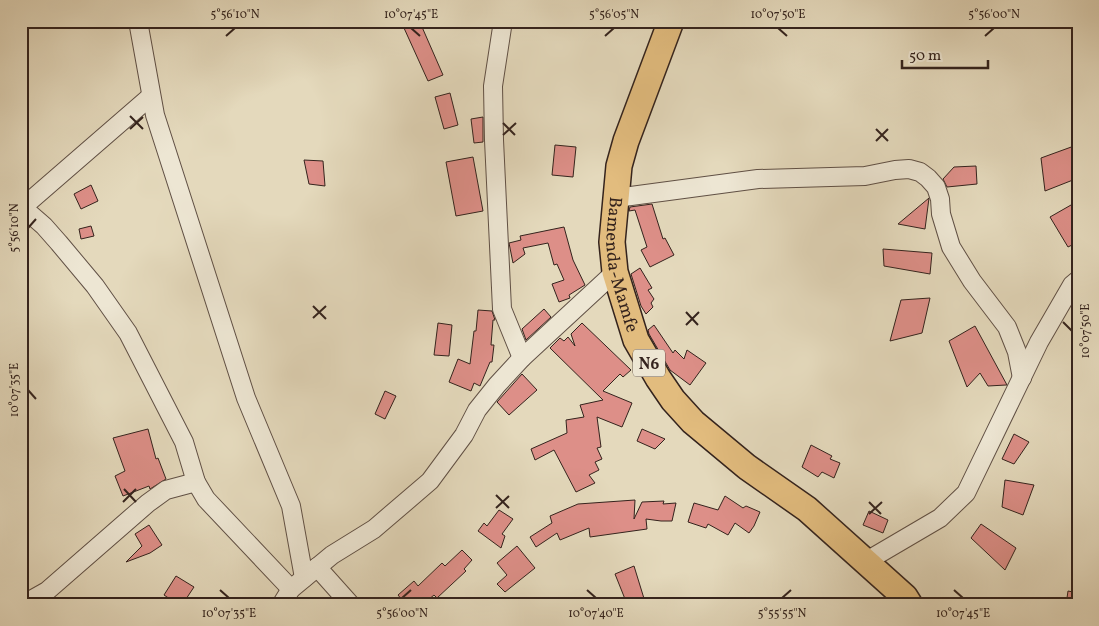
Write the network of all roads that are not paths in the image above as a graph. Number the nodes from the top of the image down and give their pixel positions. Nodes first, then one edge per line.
1 (138, 21) edge
2 (503, 21) edge
3 (671, 21) edge
4 (151, 96) junction
5 (616, 198) junction
6 (22, 207) edge
7 (615, 272) junction
8 (1078, 280) edge
9 (522, 358) junction
10 (1022, 378) junction
11 (196, 482) junction
12 (865, 562) junction
13 (304, 578) junction
14 (906, 602) edge
15 (22, 605) edge
16 (281, 605) edge
17 (352, 605) edge

1 - 4 street
2 - 9 street
3 - 5 highway, Bamenda-Mamfe / N6
4 - 6 street
4 - 13 street
5 - 7 highway, Bamenda-Mamfe / N6
5 - 10 street
6 - 11 street
7 - 9 street
7 - 12 highway, Bamenda-Mamfe / N6
8 - 10 street
9 - 13 street
10 - 12 street
11 - 13 street
11 - 15 street
12 - 14 highway, Bamenda-Mamfe / N6
13 - 16 street
13 - 17 street

